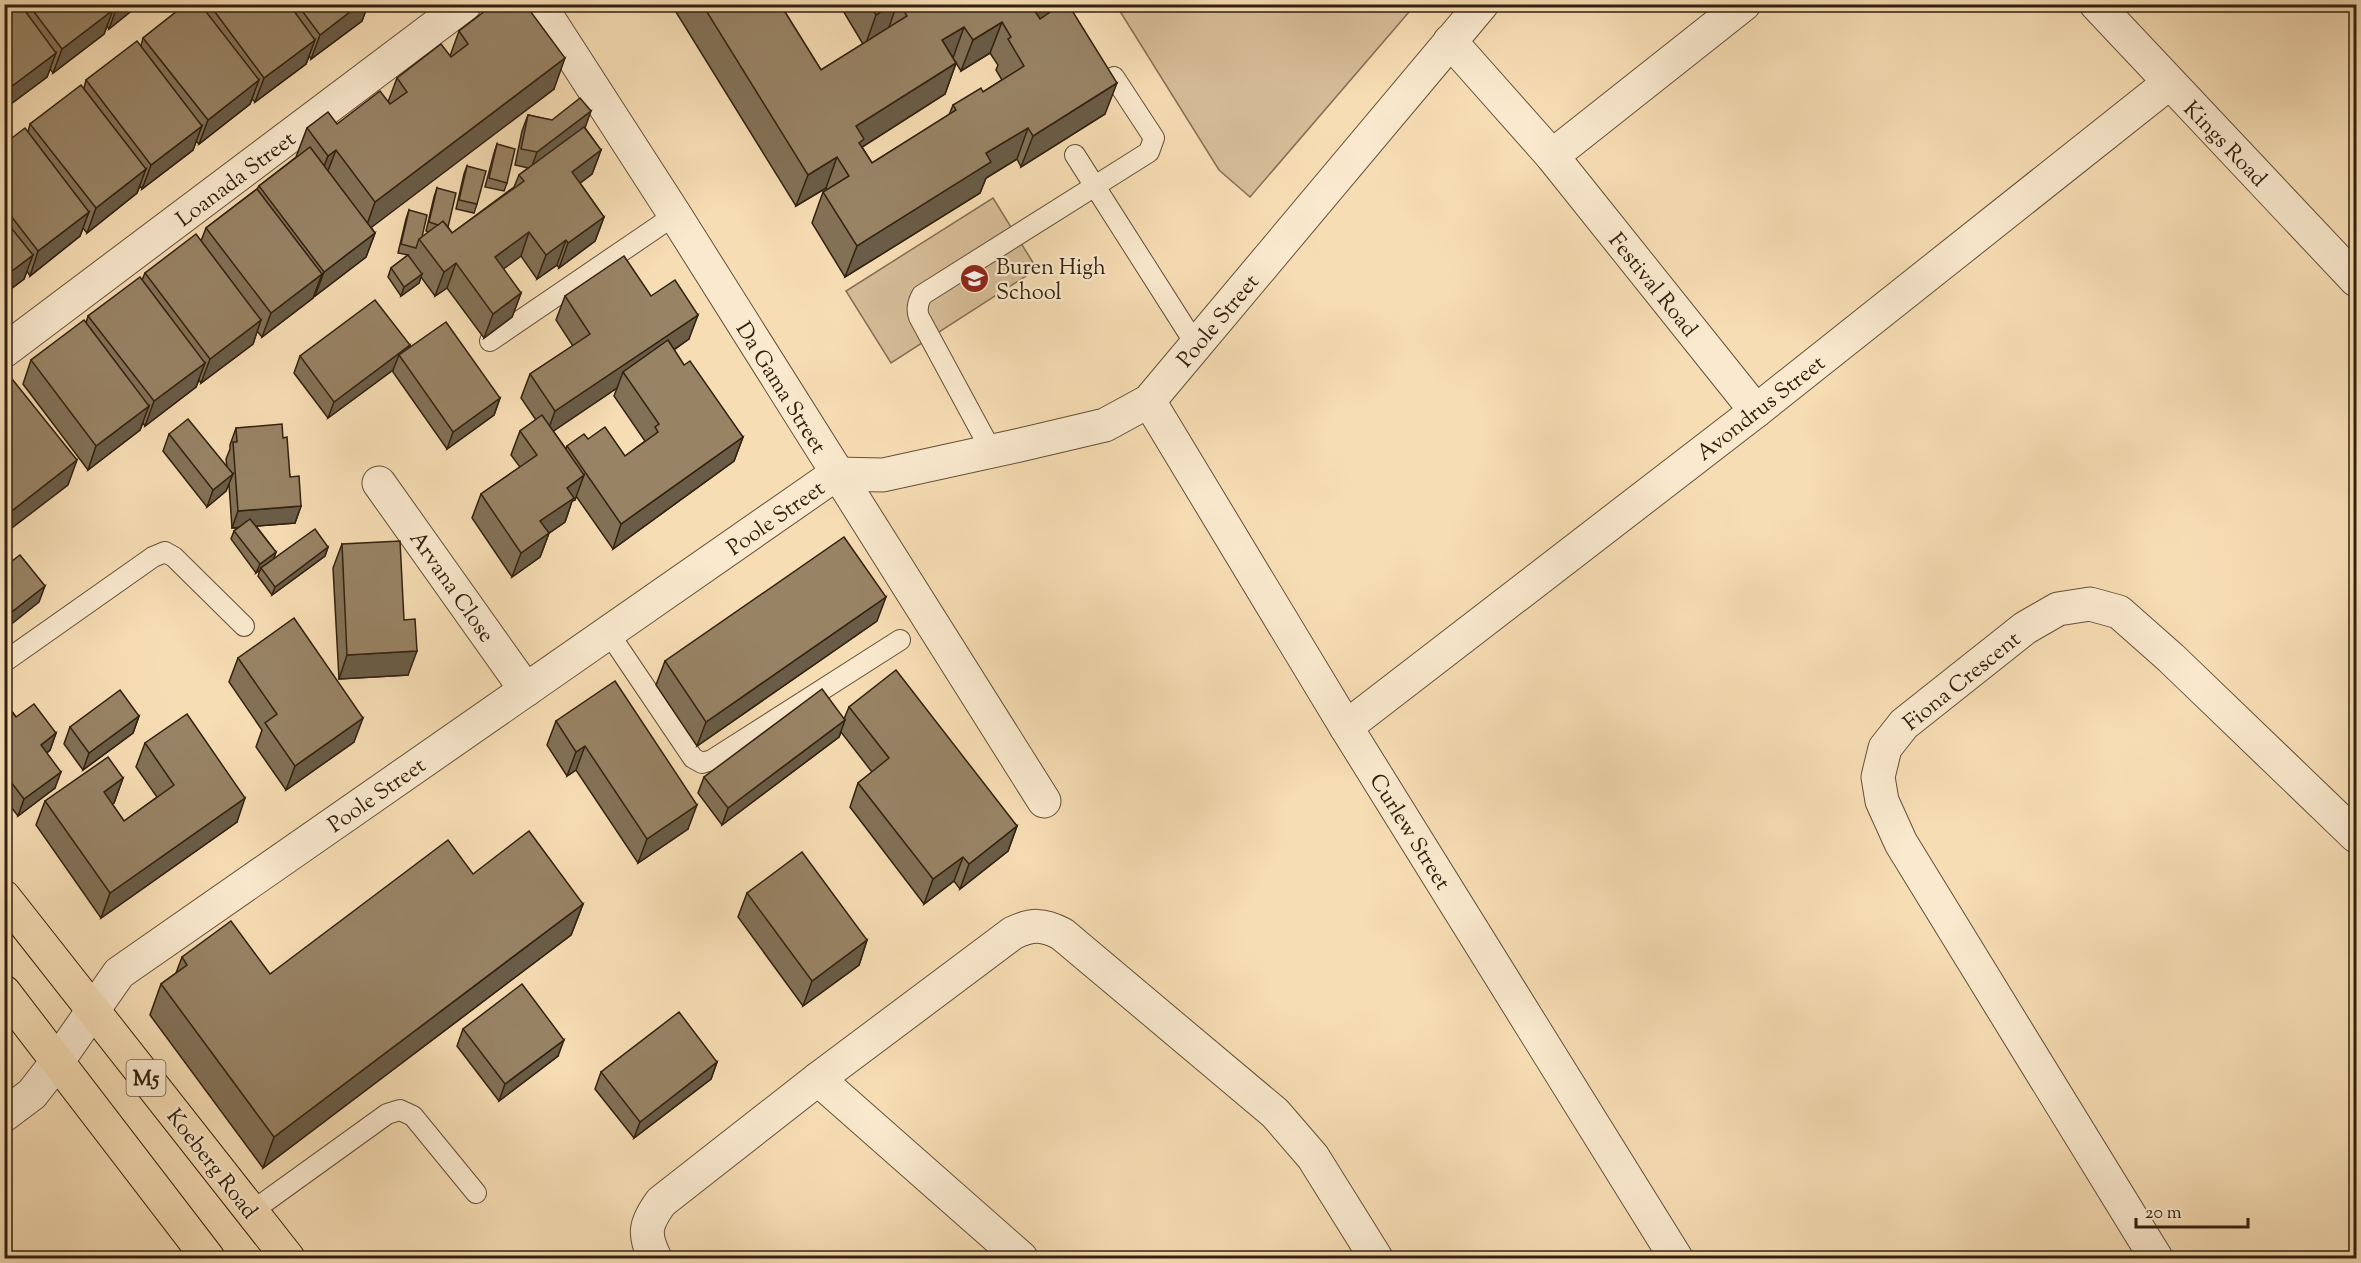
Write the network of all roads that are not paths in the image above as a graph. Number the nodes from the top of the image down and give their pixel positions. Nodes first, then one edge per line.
1 (465, 4) edge
2 (539, 4) edge
3 (1482, 4) edge
4 (1744, 4) edge
5 (2096, 4) edge
6 (1450, 41) junction
7 (1114, 77) edge
8 (2169, 83) junction
9 (1075, 155) dead end
10 (1552, 156) junction
11 (1095, 186) junction
12 (675, 216) junction
13 (2356, 280) edge
14 (490, 341) dead end
15 (1196, 345) junction
16 (4, 351) edge
17 (1149, 401) junction
18 (1756, 411) junction
19 (992, 452) junction
20 (836, 474) junction
21 (379, 483) dead end
22 (244, 626) dead end
23 (608, 632) junction
24 (900, 640) dead end
25 (4, 662) edge
26 (526, 690) junction
27 (1347, 727) junction
28 (1044, 801) dead end
29 (2356, 836) edge
30 (4, 897) edge
31 (4, 992) edge
32 (93, 1010) junction
33 (57, 1062) junction
34 (818, 1079) junction
35 (4, 1115) edge
36 (476, 1193) dead end
37 (251, 1212) junction
38 (208, 1258) edge
39 (288, 1258) edge
40 (655, 1258) edge
41 (1021, 1258) edge
42 (1376, 1258) edge
43 (1676, 1258) edge
44 (2156, 1258) edge

1 - 16 street, Loanada Street
2 - 12 street, Da Gama Street
3 - 6 street, Poole Street
4 - 10 street
5 - 8 street, Kings Road
6 - 10 street, Festival Road
6 - 15 street, Poole Street
7 - 11 lane
8 - 13 street, Kings Road
8 - 18 street, Avondrus Street
9 - 11 lane
10 - 18 street, Festival Road
11 - 15 lane
11 - 19 lane
12 - 14 lane
12 - 20 street, Da Gama Street
15 - 17 street, Poole Street
17 - 19 street, Poole Street
17 - 27 street, Curlew Street
18 - 27 street, Avondrus Street
19 - 20 street, Poole Street
20 - 23 street, Poole Street
20 - 28 street, Da Gama Street
21 - 26 street, Arvana Close
22 - 25 lane
23 - 24 lane
23 - 26 street, Poole Street
26 - 32 street, Poole Street
27 - 43 street, Curlew Street
29 - 44 street, Fiona Crescent
30 - 32 main road, Koeberg Road / M5
31 - 33 main road
32 - 33 street, Poole Street
32 - 37 main road, Koeberg Road / M5
33 - 35 street, Poole Street
33 - 38 main road
34 - 40 street
34 - 41 street
34 - 42 street
36 - 37 lane
37 - 39 main road, Koeberg Road / M5

